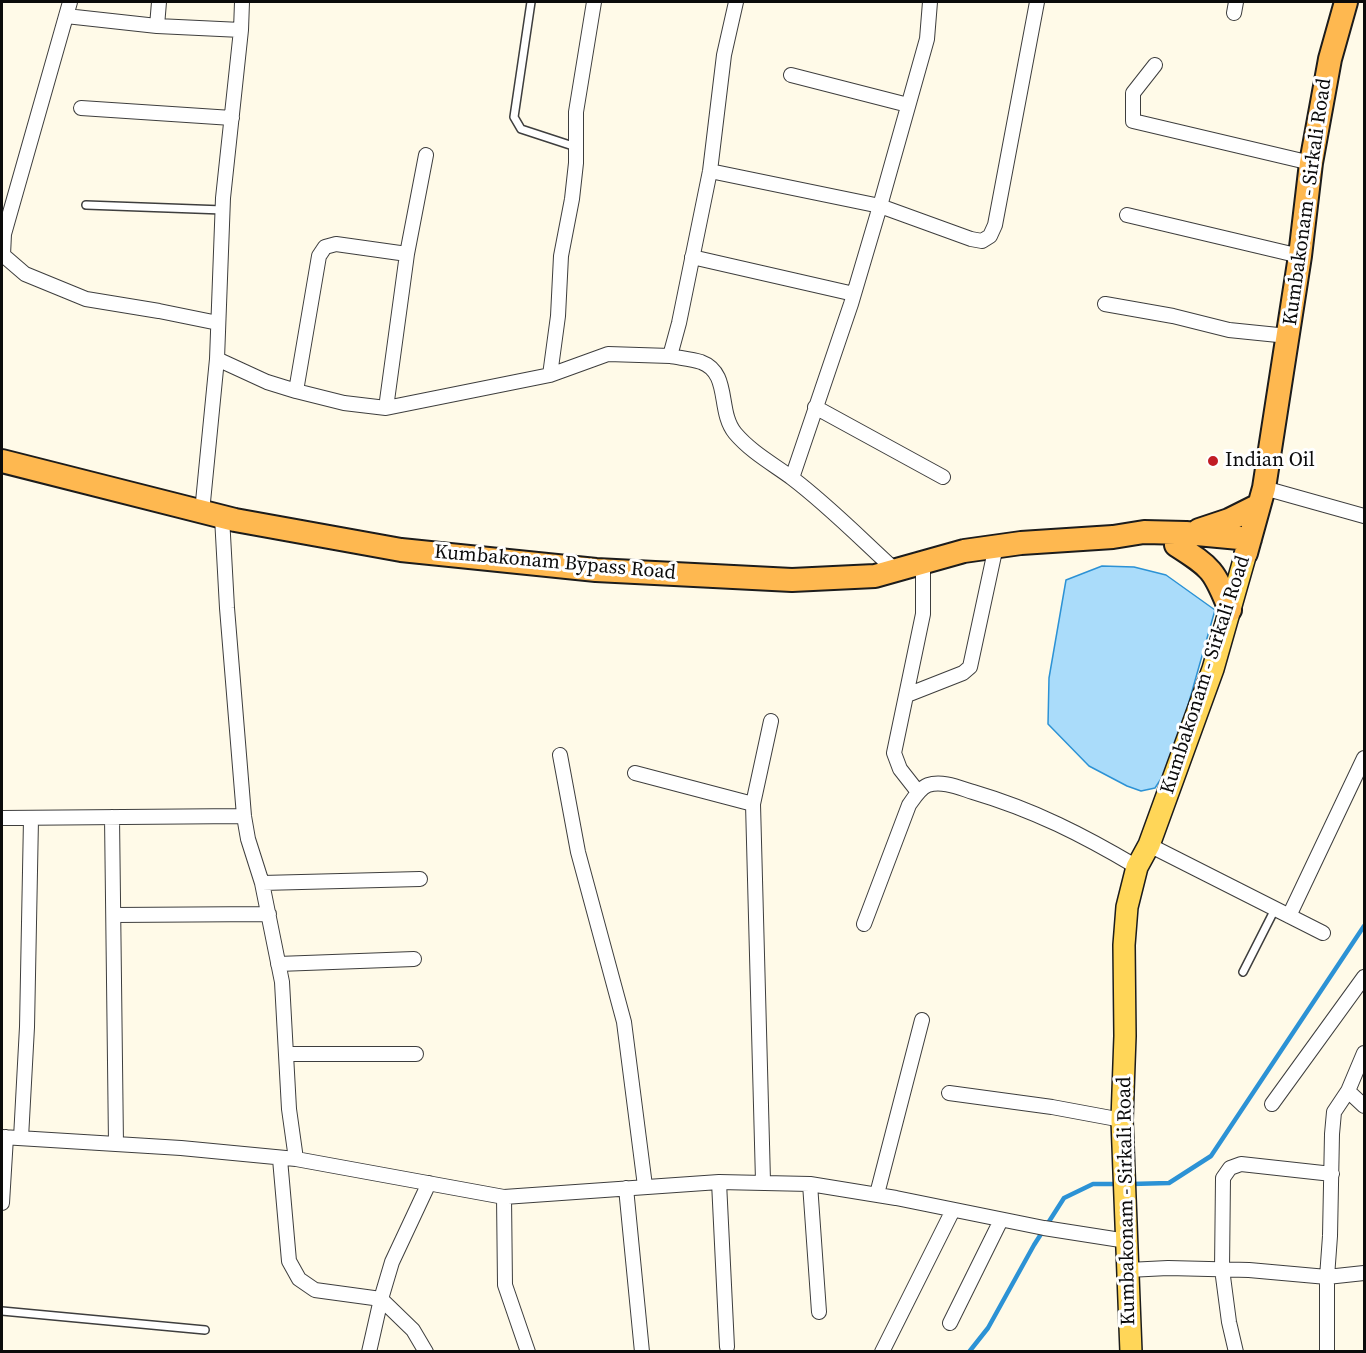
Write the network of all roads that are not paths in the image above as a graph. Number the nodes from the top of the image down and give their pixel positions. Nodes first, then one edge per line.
1 (70, 2) edge
2 (159, 2) edge
3 (242, 2) edge
4 (531, 2) edge
5 (594, 2) edge
6 (736, 2) edge
7 (930, 2) edge
8 (1038, 2) edge
9 (1346, 2) edge
10 (66, 16) junction
11 (157, 26) junction
12 (241, 30) junction
13 (1155, 65) dead end
14 (791, 75) dead end
15 (908, 105) junction
16 (81, 108) dead end
17 (232, 118) junction
18 (576, 147) junction
19 (426, 155) dead end
20 (1311, 164) junction
21 (710, 171) junction
22 (86, 205) dead end
23 (880, 206) junction
24 (223, 210) junction
25 (1127, 215) dead end
26 (407, 254) junction
27 (2, 255) edge
28 (1300, 256) junction
29 (692, 257) junction
30 (854, 294) junction
31 (1105, 304) dead end
32 (218, 323) junction
33 (1288, 336) junction
34 (670, 356) junction
35 (217, 359) junction
36 (550, 375) junction
37 (296, 391) junction
38 (815, 407) junction
39 (386, 408) junction
40 (2, 461) edge
41 (943, 477) dead end
42 (792, 478) junction
43 (1261, 496) junction
44 (212, 514) junction
45 (1365, 516) edge
46 (1181, 539) junction
47 (996, 546) junction
48 (1248, 546) junction
49 (923, 563) junction
50 (895, 570) junction
51 (1230, 610) junction
52 (906, 695) junction
53 (771, 721) dead end
54 (560, 755) dead end
55 (1365, 758) edge
56 (635, 773) dead end
57 (918, 792) junction
58 (753, 804) junction
59 (244, 816) junction
60 (112, 817) junction
61 (2, 818) edge
62 (31, 819) junction
63 (1149, 845) junction
64 (1137, 867) junction
65 (420, 879) dead end
66 (262, 883) junction
67 (1275, 909) junction
68 (268, 914) junction
69 (114, 915) junction
70 (1289, 916) junction
71 (864, 924) dead end
72 (1323, 933) dead end
73 (414, 959) dead end
74 (278, 964) junction
75 (1243, 972) dead end
76 (1365, 977) edge
77 (922, 1020) dead end
78 (1365, 1053) edge
79 (286, 1054) junction
80 (416, 1054) dead end
81 (1348, 1091) junction
82 (949, 1093) dead end
83 (1272, 1104) dead end
84 (1365, 1106) edge
85 (1122, 1120) junction
86 (4, 1137) edge
87 (21, 1138) junction
88 (116, 1144) junction
89 (280, 1159) junction
90 (296, 1160) junction
91 (1332, 1174) junction
92 (763, 1181) junction
93 (718, 1182) junction
94 (429, 1183) junction
95 (810, 1184) junction
96 (645, 1186) junction
97 (626, 1188) junction
98 (877, 1194) junction
99 (504, 1197) junction
100 (2, 1203) edge
101 (953, 1210) junction
102 (1000, 1220) junction
103 (1127, 1241) junction
104 (1222, 1269) junction
105 (1128, 1270) junction
106 (1365, 1273) edge
107 (1327, 1277) junction
108 (381, 1299) junction
109 (2, 1311) edge
110 (819, 1312) dead end
111 (950, 1323) dead end
112 (205, 1330) dead end
113 (727, 1347) dead end
114 (369, 1352) edge
115 (426, 1352) edge
116 (528, 1352) edge
117 (642, 1352) edge
118 (882, 1352) edge
119 (1131, 1352) edge
120 (1236, 1352) edge
121 (1327, 1352) edge

1 - 10 street
2 - 11 street
3 - 12 street
4 - 18 lane
5 - 18 street
6 - 21 street
7 - 15 street
8 - 23 street
9 - 20 highway, Kumbakonam - Sirkali Road
10 - 11 street
10 - 27 street
11 - 12 street
12 - 17 street
13 - 20 street
14 - 15 street
15 - 23 street
16 - 17 street
17 - 24 street
18 - 36 street
19 - 26 street
20 - 28 highway, Kumbakonam - Sirkali Road
21 - 23 street
21 - 29 street
22 - 24 lane
23 - 30 street
24 - 32 street
25 - 28 street
26 - 37 street
26 - 39 street
27 - 32 street
28 - 33 highway, Kumbakonam - Sirkali Road
29 - 30 street
29 - 34 street
30 - 38 street
31 - 33 street
32 - 35 street
33 - 43 highway, Kumbakonam - Sirkali Road
34 - 36 street
34 - 42 street
35 - 37 street
35 - 44 street
36 - 39 street
37 - 39 street
38 - 41 street
38 - 42 street
40 - 44 highway, Kumbakonam Bypass Road
42 - 50 street
43 - 45 street
43 - 46 highway
43 - 48 highway, Kumbakonam - Sirkali Road
44 - 50 highway, Kumbakonam Bypass Road
44 - 59 street
46 - 47 highway, Kumbakonam Bypass Road
46 - 48 highway, Kumbakonam Bypass Road
46 - 51 highway
47 - 49 highway, Kumbakonam Bypass Road
47 - 52 street
48 - 51 main road, Kumbakonam - Sirkali Road
49 - 50 highway, Kumbakonam Bypass Road
49 - 52 street
51 - 63 main road, Kumbakonam - Sirkali Road
52 - 57 street
53 - 58 street
54 - 96 street
55 - 70 street
56 - 58 street
57 - 64 street
57 - 71 street
58 - 92 street
59 - 60 street
59 - 66 street
60 - 62 street
60 - 69 street
61 - 62 street
62 - 87 street
63 - 64 main road, Kumbakonam - Sirkali Road
63 - 67 street
64 - 85 main road, Kumbakonam - Sirkali Road
65 - 66 street
66 - 68 street
67 - 70 street
67 - 75 lane
68 - 69 street
68 - 74 street
69 - 88 street
70 - 72 street
73 - 74 street
74 - 79 street
76 - 83 street
77 - 98 street
78 - 81 street
79 - 80 street
79 - 90 street
81 - 84 street
81 - 91 street
82 - 85 street
85 - 103 main road, Kumbakonam - Sirkali Road
86 - 87 street
86 - 100 street
87 - 88 street
88 - 89 street
89 - 90 street
89 - 108 street
90 - 94 street
91 - 104 street
91 - 107 street
92 - 93 street
92 - 95 street
93 - 96 street
93 - 113 street
94 - 99 street
94 - 108 street
95 - 98 street
95 - 110 street
96 - 97 street
97 - 99 street
97 - 117 street
98 - 101 street
99 - 116 street
101 - 102 street
101 - 118 street
102 - 103 street
102 - 111 street
103 - 105 main road, Kumbakonam - Sirkali Road
104 - 105 street
104 - 107 street
104 - 120 street
105 - 119 main road, Kumbakonam - Sirkali Road
106 - 107 street
107 - 121 street
108 - 114 street
108 - 115 street
109 - 112 lane

